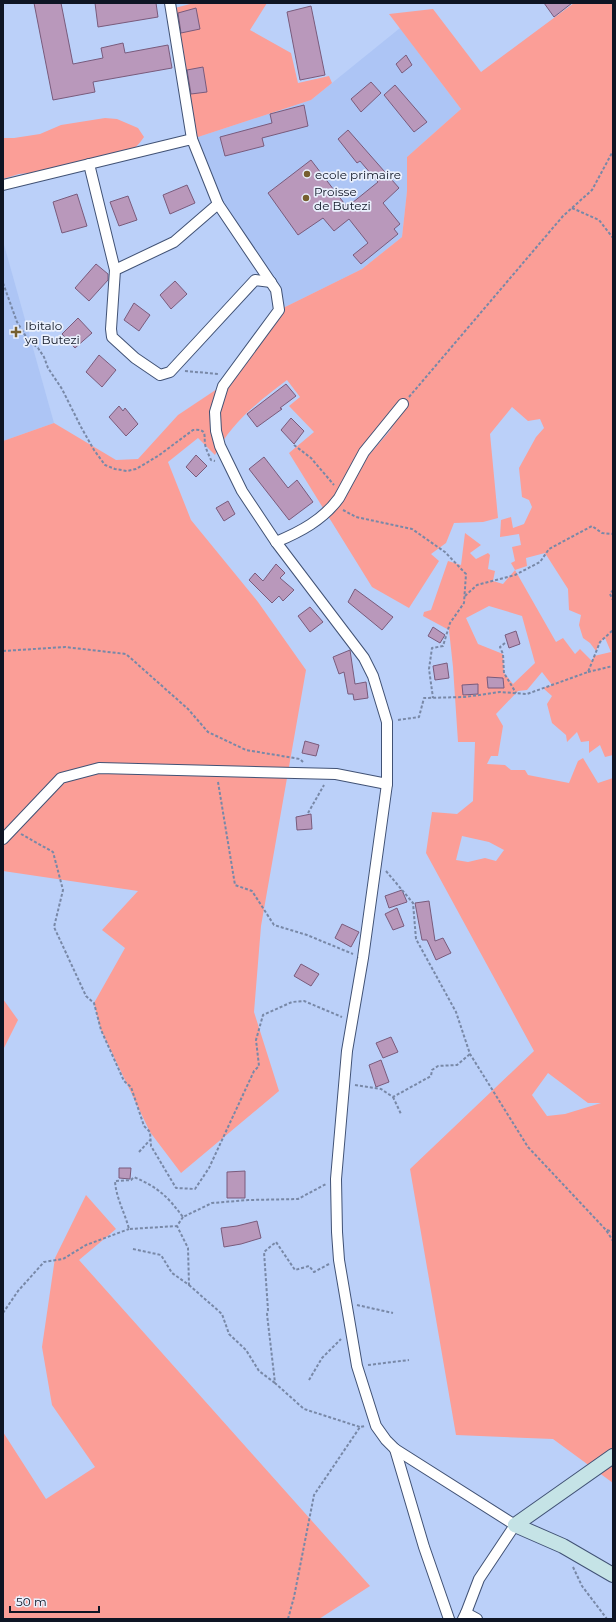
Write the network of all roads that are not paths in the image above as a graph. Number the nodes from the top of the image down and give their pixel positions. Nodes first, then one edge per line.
1 (170, 3) edge
2 (192, 139) junction
3 (89, 164) junction
4 (3, 185) edge
5 (218, 204) junction
6 (115, 270) junction
7 (271, 282) junction
8 (403, 404) road end
9 (276, 542) junction
10 (387, 784) junction
11 (3, 839) edge
12 (395, 1449) junction
13 (613, 1456) edge
14 (515, 1525) junction
15 (613, 1575) edge
16 (464, 1616) edge
17 (449, 1619) edge
18 (477, 1619) edge

1 - 2 street
2 - 3 street
2 - 5 street
3 - 4 street
3 - 6 street
5 - 6 street
5 - 7 street
6 - 7 street
7 - 9 street
8 - 9 street
9 - 10 street
10 - 11 street
10 - 12 street
12 - 14 street
12 - 17 street
13 - 14 street
14 - 15 street
14 - 16 street
16 - 18 street

